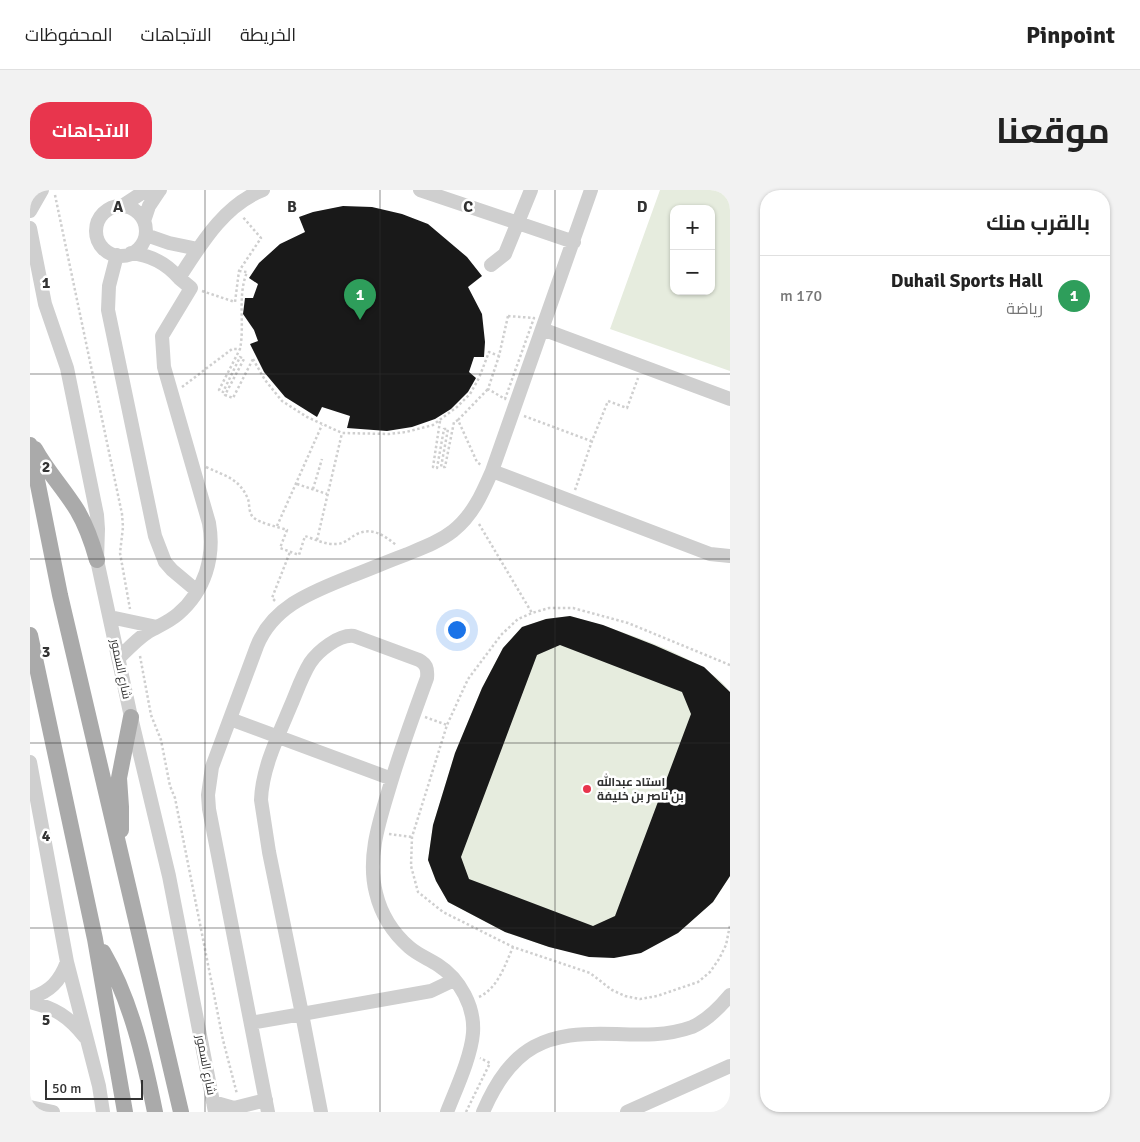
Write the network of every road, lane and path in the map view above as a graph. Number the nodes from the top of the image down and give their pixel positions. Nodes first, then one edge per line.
1 (42, 190) edge
2 (160, 190) edge
3 (263, 190) edge
4 (420, 190) edge
5 (532, 190) edge
6 (591, 190) edge
7 (122, 206) junction
8 (235, 207) junction
9 (30, 211) edge
10 (518, 224) junction
11 (30, 228) edge
12 (145, 228) junction
13 (574, 242) junction
14 (198, 248) junction
15 (132, 253) junction
16 (117, 255) junction
17 (491, 265) dead end
18 (239, 271) junction
19 (179, 278) junction
20 (190, 288) junction
21 (542, 329) junction
22 (240, 349) junction
23 (499, 356) junction
24 (642, 366) junction
25 (488, 388) junction
26 (171, 390) junction
27 (730, 399) edge
28 (513, 411) junction
29 (458, 420) junction
30 (440, 421) junction
31 (322, 425) junction
32 (342, 432) junction
33 (30, 438) edge
34 (592, 441) junction
35 (30, 445) edge
36 (190, 459) junction
37 (322, 459) dead end
38 (492, 471) junction
39 (297, 484) junction
40 (313, 489) junction
41 (327, 494) junction
42 (572, 501) junction
43 (471, 512) junction
44 (277, 526) junction
45 (317, 540) junction
46 (290, 552) junction
47 (406, 554) junction
48 (730, 556) edge
49 (97, 560) junction
50 (197, 591) junction
51 (283, 611) junction
52 (532, 612) junction
53 (110, 618) junction
54 (157, 627) junction
55 (30, 635) edge
56 (119, 658) junction
57 (730, 665) edge
58 (414, 713) junction
59 (131, 717) junction
60 (230, 719) junction
61 (447, 725) junction
62 (279, 736) junction
63 (30, 762) edge
64 (392, 779) junction
65 (377, 832) junction
66 (412, 837) junction
67 (119, 847) junction
68 (730, 925) edge
69 (96, 939) junction
70 (513, 947) junction
71 (67, 962) junction
72 (454, 980) junction
73 (730, 995) edge
74 (30, 998) edge
75 (30, 1002) edge
76 (469, 1002) junction
77 (302, 1014) junction
78 (251, 1023) junction
79 (88, 1041) junction
80 (469, 1052) junction
81 (730, 1066) edge
82 (267, 1106) edge
83 (30, 1107) edge
84 (214, 1107) edge
85 (53, 1112) edge
86 (103, 1112) edge
87 (125, 1112) edge
88 (155, 1112) edge
89 (181, 1112) edge
90 (321, 1112) edge
91 (447, 1112) edge
92 (466, 1112) edge
93 (483, 1112) edge
94 (627, 1112) edge

1 - 9 street
2 - 7 street
2 - 12 street
3 - 8 street
4 - 10 street
5 - 10 street
6 - 13 street
7 - 12 street
7 - 16 street
8 - 14 street
8 - 18 path
10 - 13 street
10 - 17 street
11 - 49 street, شارع السمور
12 - 14 street
12 - 15 street
13 - 21 street
14 - 19 street
15 - 16 street
15 - 19 street
16 - 50 street
18 - 20 path
18 - 22 path
19 - 20 street
20 - 26 street
21 - 24 street
21 - 28 street
22 - 26 path
22 - 31 path
23 - 25 path
23 - 25 path
23 - 30 path
24 - 27 street
24 - 34 path
25 - 29 path
26 - 36 street
28 - 34 path
28 - 38 street
29 - 30 path
29 - 38 path
30 - 32 path
31 - 32 path
31 - 39 path
32 - 41 path
33 - 49 main road
34 - 42 path
35 - 67 main road
36 - 44 path
36 - 50 street
37 - 40 path
38 - 42 street
38 - 43 street
39 - 40 path
39 - 44 path
40 - 41 path
41 - 45 path
42 - 48 street
43 - 47 street
43 - 52 path
44 - 46 path
45 - 46 path
45 - 47 path
46 - 51 path
47 - 51 street
49 - 53 street, شارع السمور
50 - 54 street
51 - 60 street
52 - 57 path
52 - 61 path
53 - 54 street
53 - 56 street, شارع السمور
54 - 56 street
55 - 69 main road
56 - 59 street, شارع السمور
58 - 61 path
58 - 62 street
58 - 64 street
59 - 67 main road
59 - 84 street, شارع السمور
60 - 62 street
60 - 78 street
61 - 66 path
62 - 64 street
62 - 77 street
63 - 71 street
64 - 65 street
65 - 66 path
65 - 72 street
66 - 70 path
67 - 89 main road
68 - 70 path
69 - 87 main road
69 - 88 main road
70 - 76 path
71 - 74 street
71 - 79 street
72 - 76 street
72 - 77 street
73 - 93 street
75 - 79 street
76 - 80 street
77 - 78 street
77 - 90 street
78 - 82 street
79 - 86 street
80 - 91 street
80 - 92 path
81 - 94 street
82 - 84 street
83 - 85 street

